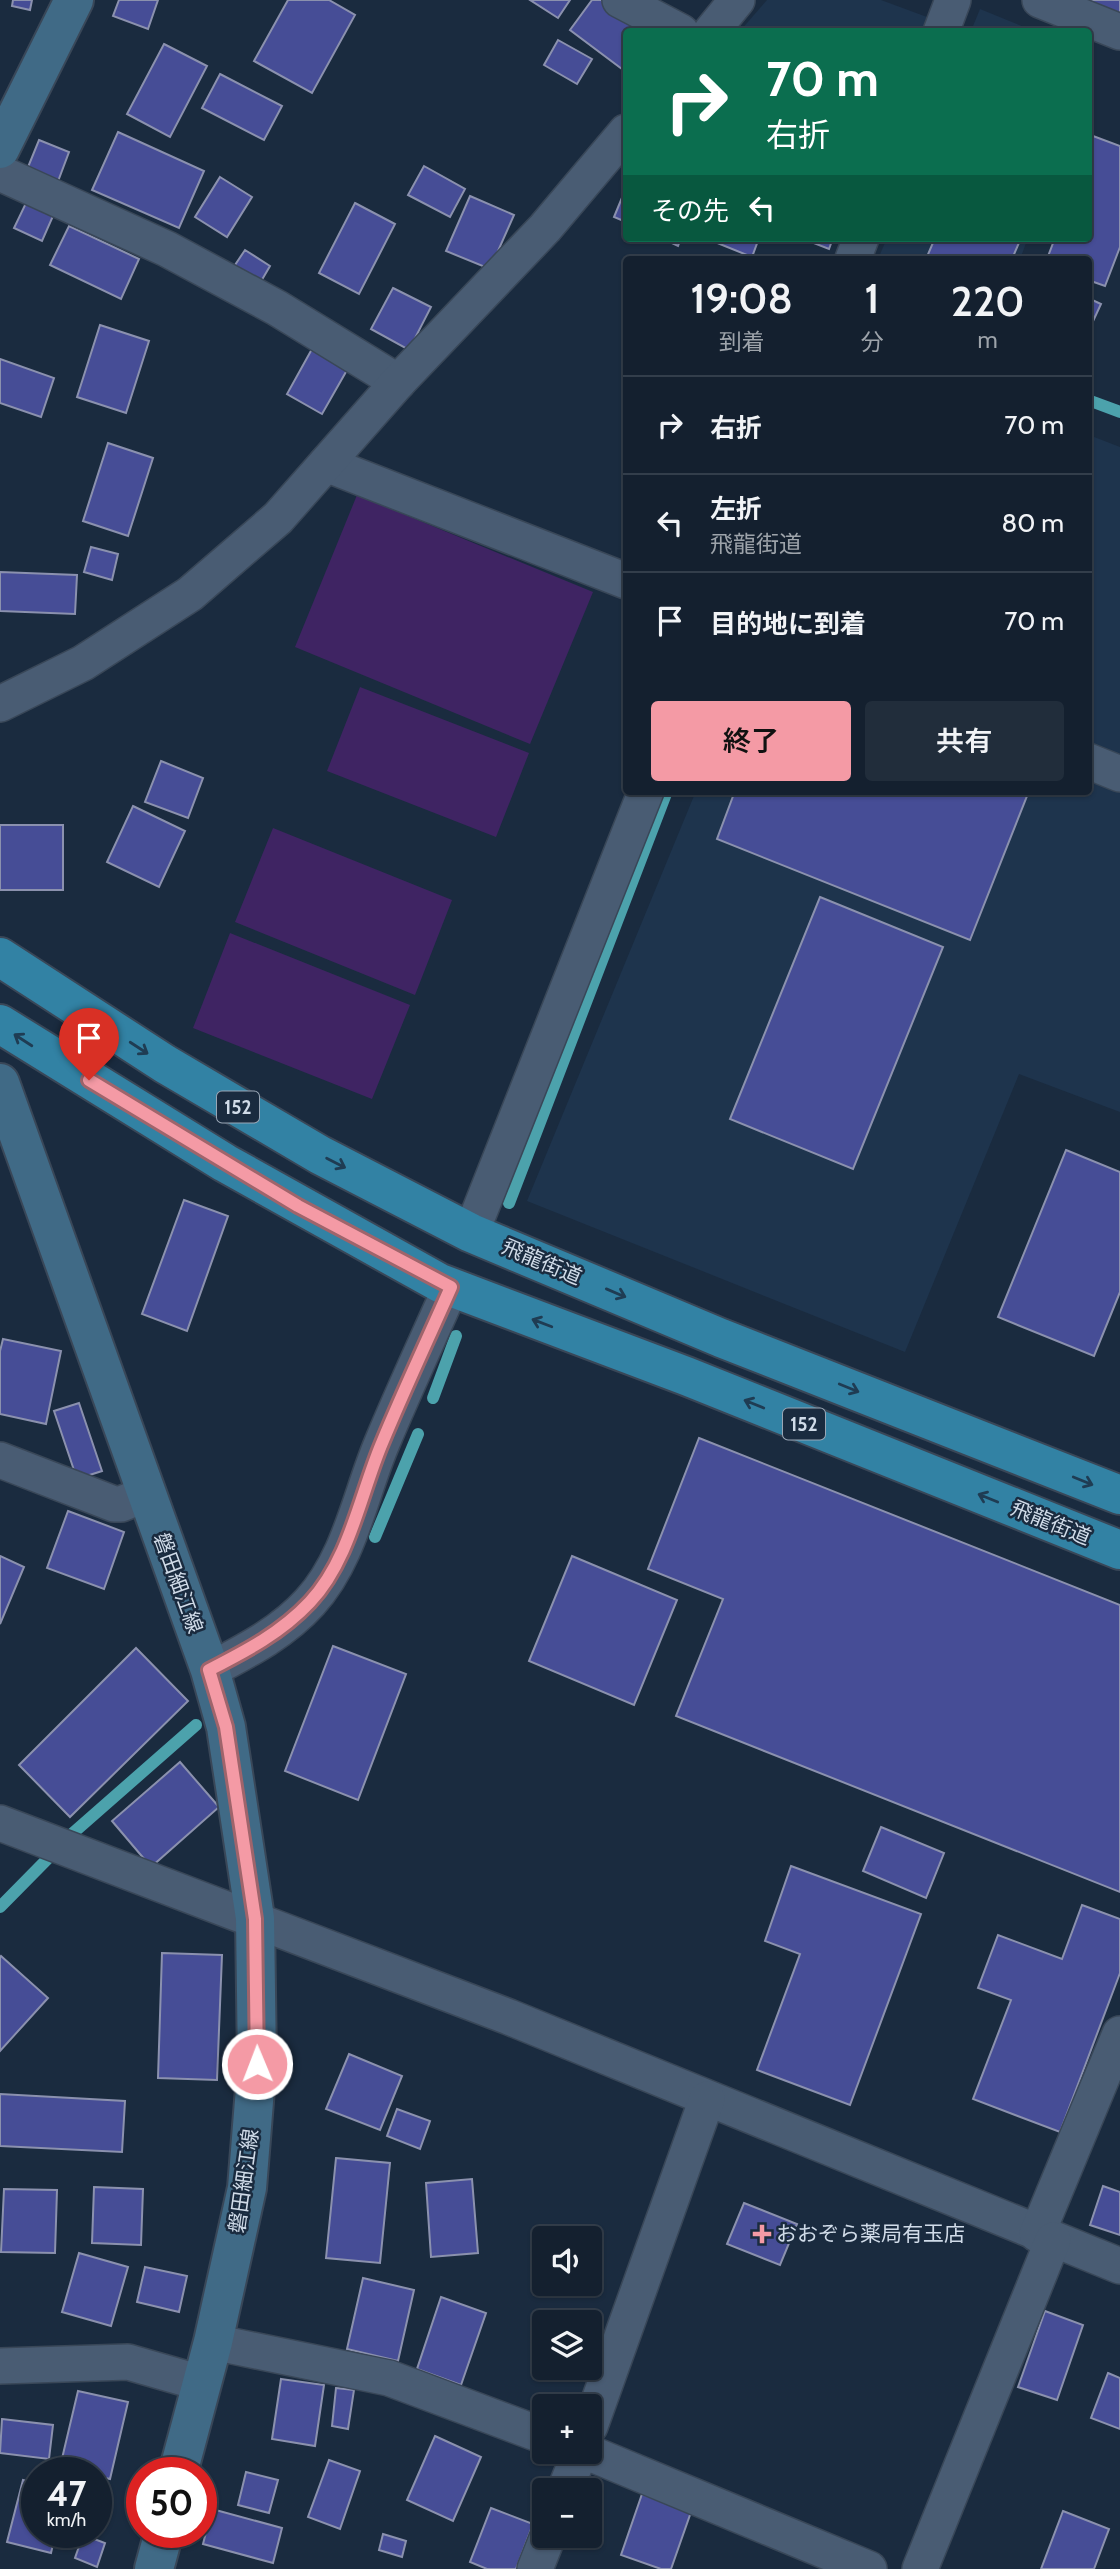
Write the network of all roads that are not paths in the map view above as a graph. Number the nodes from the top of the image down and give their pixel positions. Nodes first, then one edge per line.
1 (74, 0) edge
2 (620, 0) edge
3 (737, 0) edge
4 (953, 0) edge
5 (1040, 0) edge
6 (673, 28) edge
7 (714, 28) edge
8 (942, 28) edge
9 (1120, 32) edge
10 (623, 136) edge
11 (0, 149) edge
12 (0, 173) edge
13 (398, 382) junction
14 (326, 464) junction
15 (623, 580) edge
16 (0, 704) edge
17 (1092, 763) edge
18 (1120, 774) edge
19 (645, 795) edge
20 (0, 957) edge
21 (0, 1024) edge
22 (0, 1083) edge
23 (488, 1239) junction
24 (468, 1294) junction
25 (0, 1460) edge
26 (146, 1494) junction
27 (1120, 1495) edge
28 (1120, 1550) edge
29 (209, 1670) junction
30 (0, 1823) edge
31 (255, 1919) junction
32 (1120, 2034) edge
33 (707, 2099) junction
34 (1045, 2237) junction
35 (1120, 2266) edge
36 (213, 2342) junction
37 (0, 2366) edge
38 (201, 2383) junction
39 (601, 2394) edge
40 (532, 2432) edge
41 (182, 2457) edge
42 (602, 2458) edge
43 (160, 2548) edge
44 (543, 2548) edge
45 (155, 2569) edge
46 (535, 2569) edge
47 (869, 2569) edge
48 (920, 2569) edge

1 - 11 main road
2 - 6 street
3 - 7 street
4 - 8 street
5 - 9 street
10 - 13 street
12 - 13 street
13 - 14 street
14 - 15 street
14 - 16 street
17 - 18 street
19 - 23 street
20 -> 23 highway, 飛龍街道 / 152
24 -> 21 highway, 飛龍街道 / 152
22 - 26 main road, 磐田細江線
23 -> 27 highway, 飛龍街道 / 152
28 -> 24 highway, 飛龍街道 / 152
24 - 29 street
25 - 26 street
26 - 29 main road, 磐田細江線
29 - 31 main road, 磐田細江線
30 - 31 street
31 - 33 street
31 - 36 main road, 磐田細江線
32 - 34 street
33 - 34 street
33 - 39 street
34 - 35 street
34 - 48 street
36 - 38 main road, 磐田細江線
36 - 40 street
37 - 38 street
38 - 41 main road, 磐田細江線
42 - 47 street
43 - 45 main road
44 - 46 street

